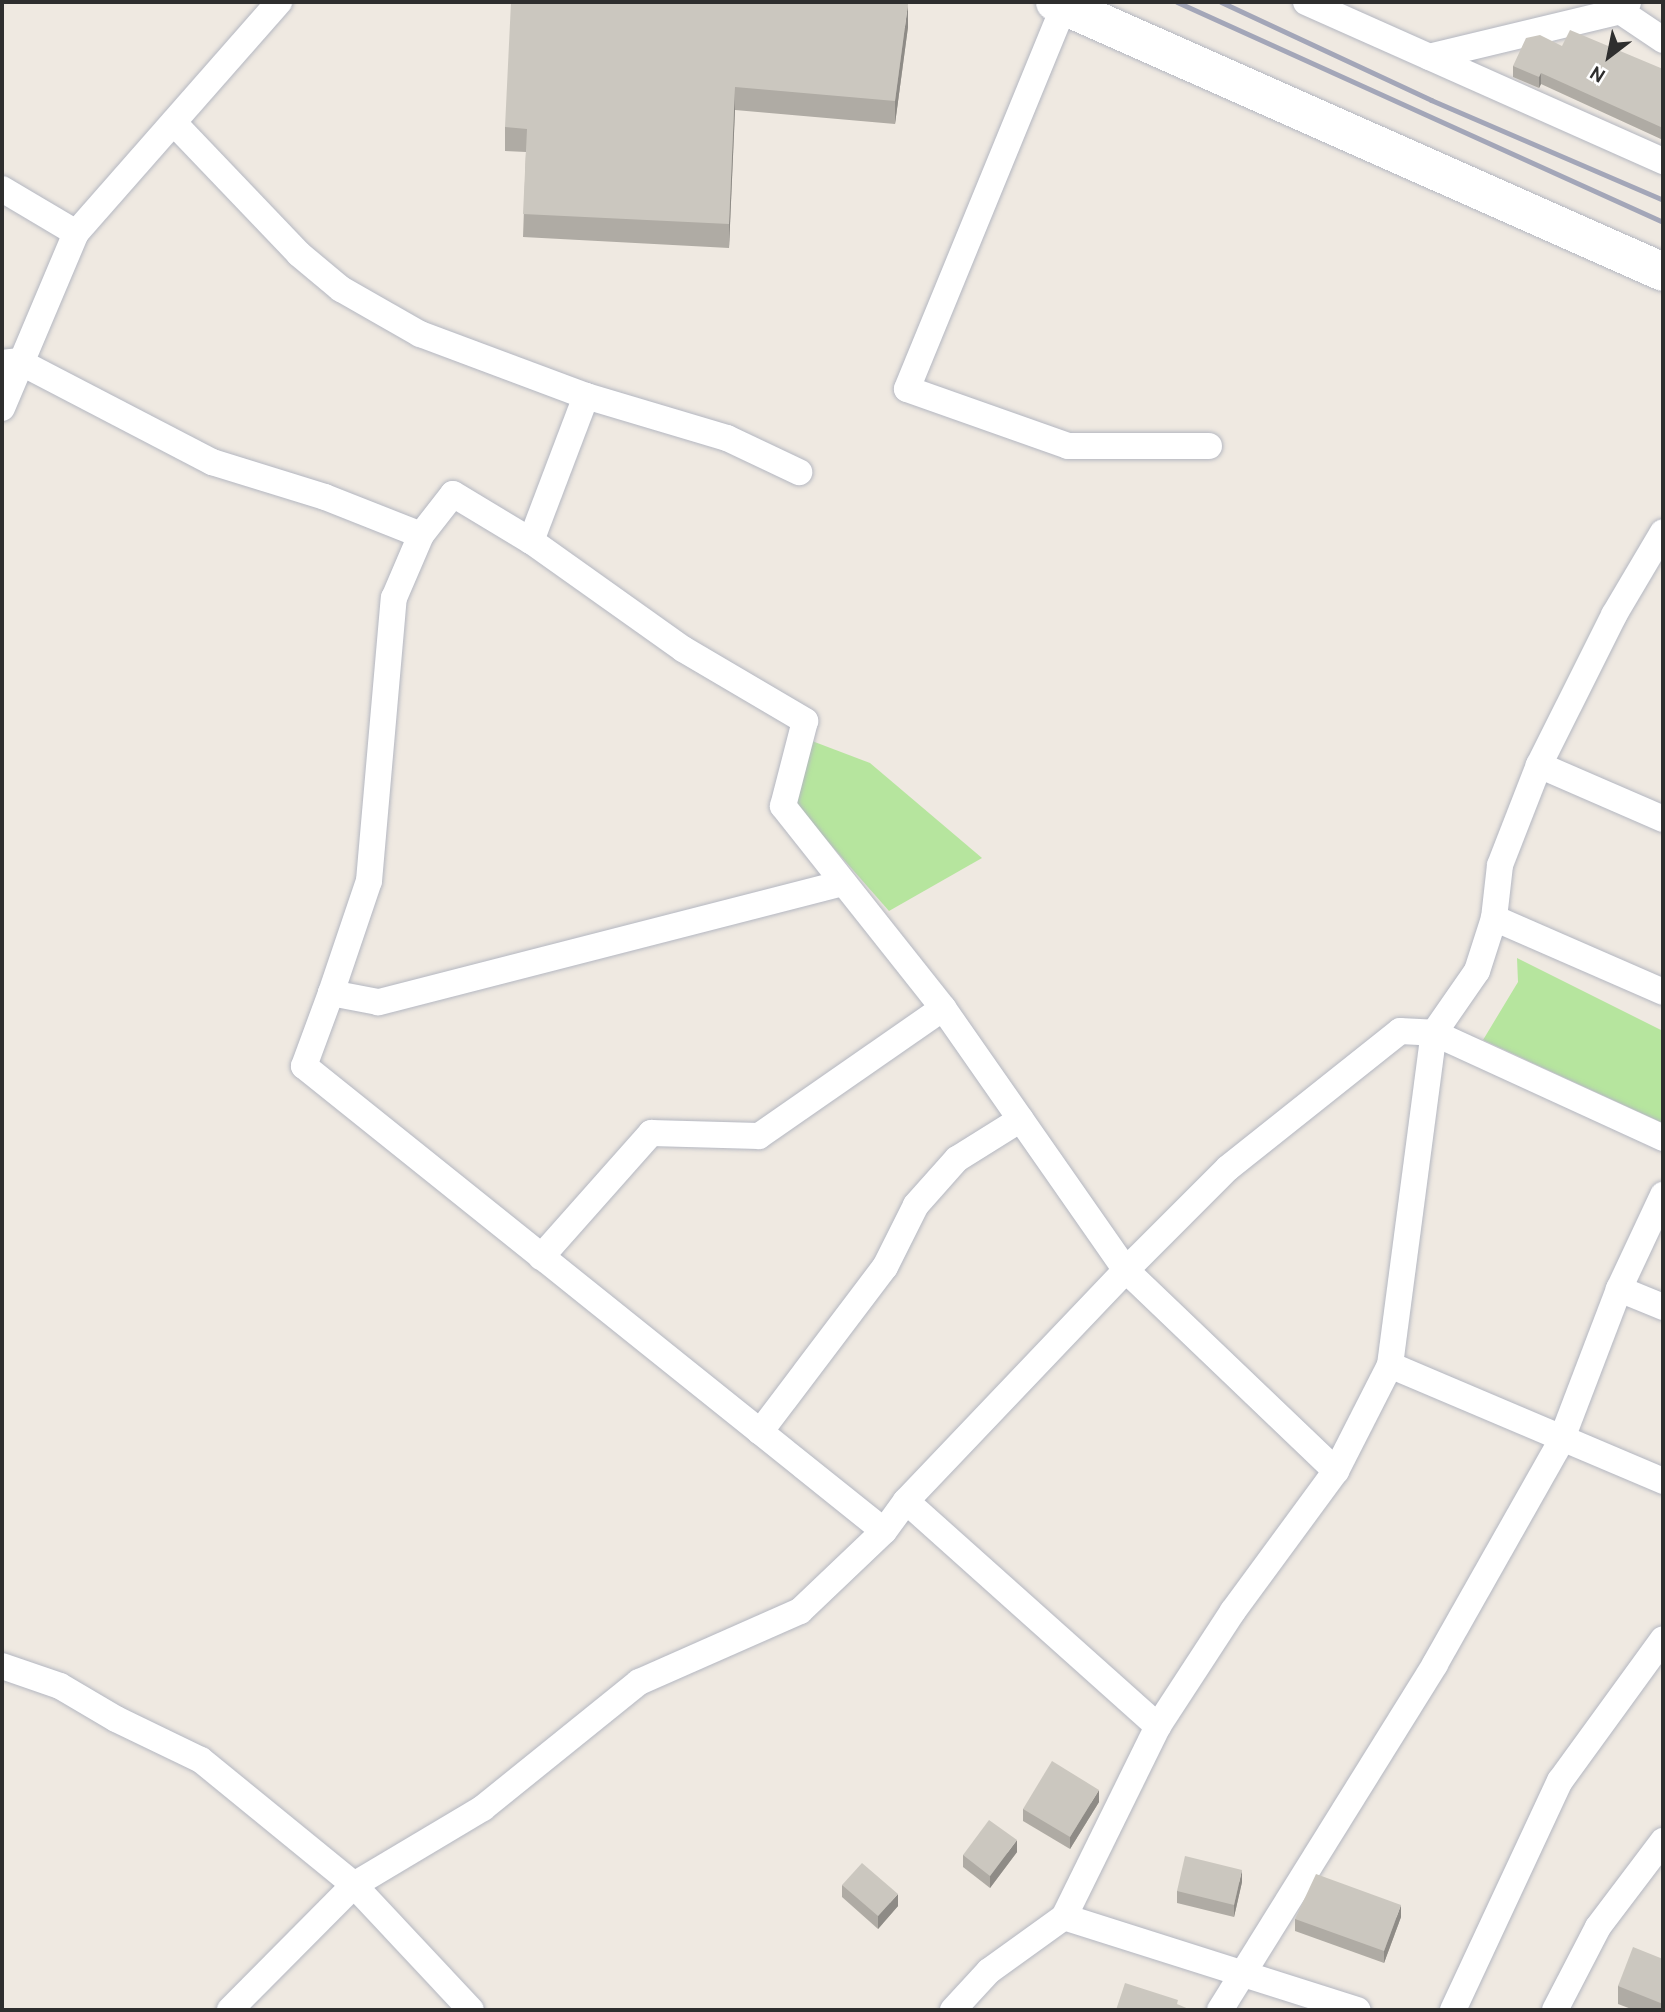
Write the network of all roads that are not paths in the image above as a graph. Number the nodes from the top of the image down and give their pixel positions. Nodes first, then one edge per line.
1 (279, 2) edge
2 (1306, 2) edge
3 (1059, 4) edge
4 (1624, 7) edge
5 (1333, 8) edge
6 (1663, 40) edge
7 (1429, 57) junction
8 (174, 123) junction
9 (1663, 161) edge
10 (2, 189) edge
11 (76, 233) junction
12 (1663, 272) edge
13 (10, 362) edge
14 (586, 396) junction
15 (2, 408) edge
16 (1209, 446) dead end
17 (799, 472) dead end
18 (1663, 532) edge
19 (421, 535) junction
20 (531, 541) junction
21 (1539, 765) junction
22 (1663, 819) edge
23 (843, 883) junction
24 (1494, 918) junction
25 (1663, 992) edge
26 (331, 993) junction
27 (943, 1008) junction
28 (1434, 1033) junction
29 (1021, 1119) junction
30 (1663, 1138) edge
31 (1663, 1195) edge
32 (541, 1256) junction
33 (1126, 1270) junction
34 (1619, 1289) junction
35 (1663, 1307) edge
36 (1390, 1365) junction
37 (760, 1432) junction
38 (1561, 1441) junction
39 (1336, 1471) junction
40 (1663, 1481) edge
41 (906, 1501) junction
42 (884, 1531) junction
43 (1663, 1639) edge
44 (2, 1667) edge
45 (1158, 1726) junction
46 (1663, 1841) edge
47 (354, 1885) junction
48 (1064, 1917) junction
49 (1245, 1975) junction
50 (230, 2010) edge
51 (471, 2010) edge
52 (953, 2010) edge
53 (1220, 2010) edge
54 (1358, 2010) edge
55 (1453, 2010) edge
56 (1555, 2010) edge

1 - 8 street
2 - 5 street
3 - 12 street
3 - 16 street
4 - 6 street
4 - 7 street
5 - 7 street
7 - 9 street
8 - 11 street
8 - 14 street
10 - 11 street
11 - 13 street
13 - 15 street
13 - 19 street
14 - 17 street
14 - 20 street
18 - 21 street
19 - 20 street
19 - 26 street
20 - 23 street
21 - 22 street
21 - 24 street
23 - 26 street
23 - 27 street
24 - 25 street
24 - 28 street
26 - 32 street
27 - 29 street
27 - 32 street
28 - 30 street
28 - 33 street
28 - 36 street
29 - 33 street
29 - 37 street
31 - 34 street
32 - 37 street
33 - 39 street
33 - 41 street
34 - 35 street
34 - 38 street
36 - 38 street
36 - 39 street
37 - 42 street
38 - 40 street
38 - 49 street
39 - 45 street
41 - 42 street
41 - 45 street
42 - 47 street
43 - 55 street
44 - 47 street
45 - 48 street
46 - 56 street
47 - 50 street
47 - 51 street
48 - 49 street
48 - 52 street
49 - 53 street
49 - 54 street

